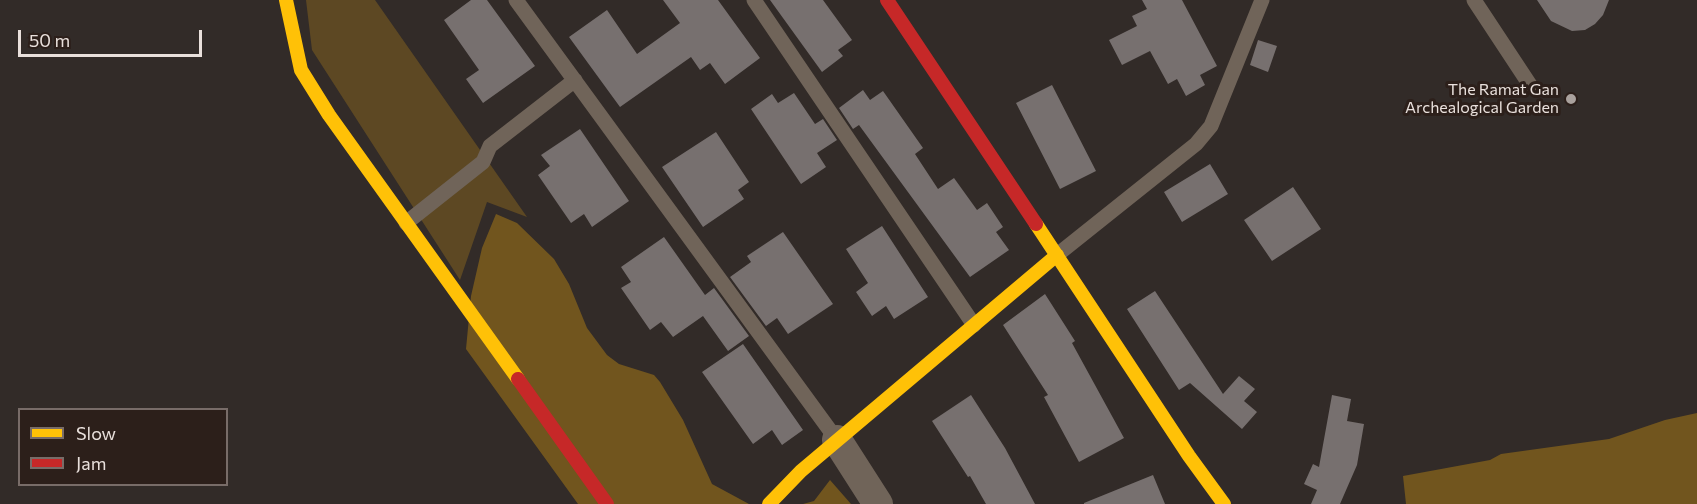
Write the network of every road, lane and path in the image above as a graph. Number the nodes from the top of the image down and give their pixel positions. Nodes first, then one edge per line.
1 (286, 0) edge
2 (754, 0) edge
3 (888, 0) edge
4 (1262, 0) edge
5 (1474, 0) edge
6 (520, 1) edge
7 (574, 80) junction
8 (1530, 85) dead end
9 (406, 224) junction
10 (1057, 255) junction
11 (974, 325) junction
12 (837, 440) junction
13 (607, 504) edge
14 (769, 504) edge
15 (878, 504) edge
16 (1224, 504) edge

1 - 9 street
2 - 11 lane
3 - 10 street
4 - 10 lane
5 - 8 lane
6 - 7 lane
7 - 9 lane
7 - 12 lane
9 - 13 street
10 - 11 street
10 - 16 street
11 - 12 street
12 - 14 street
12 - 15 street

